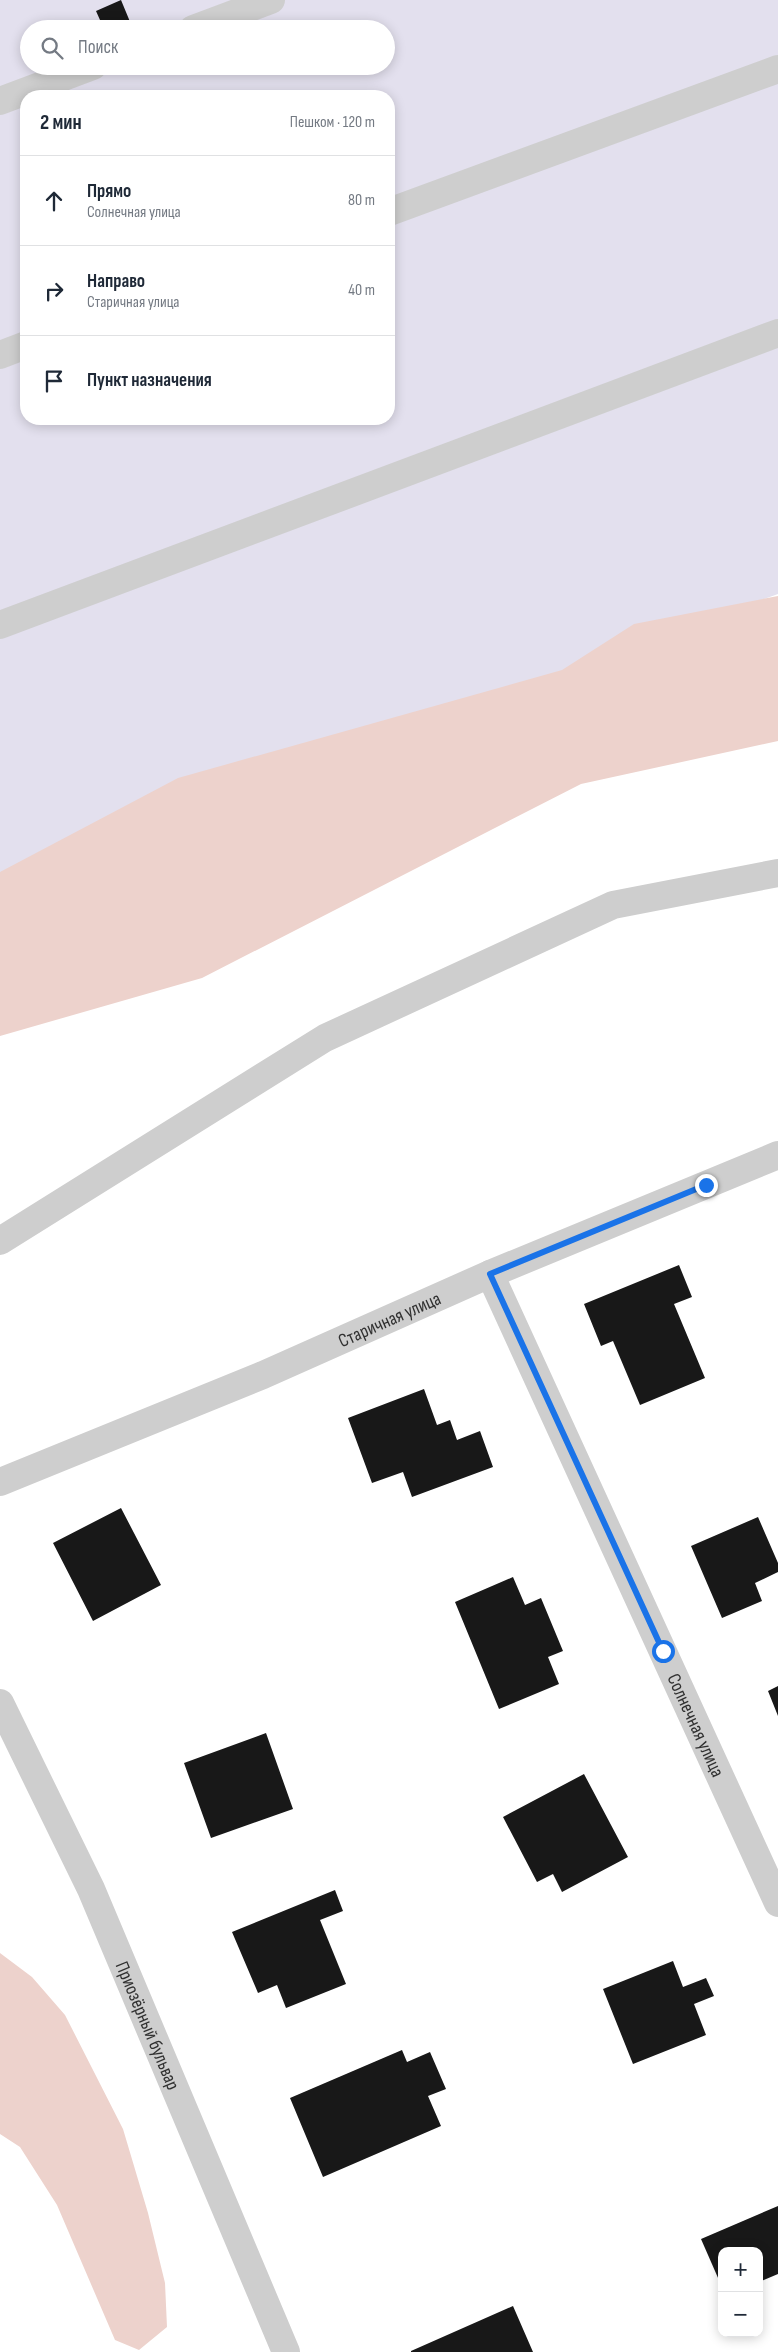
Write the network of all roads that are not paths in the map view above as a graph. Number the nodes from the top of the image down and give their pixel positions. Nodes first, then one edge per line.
1 (271, 0) edge
2 (217, 20) edge
3 (778, 69) edge
4 (68, 75) edge
5 (29, 90) edge
6 (20, 93) edge
7 (0, 101) edge
8 (395, 210) edge
9 (778, 333) edge
10 (20, 347) edge
11 (0, 355) edge
12 (0, 625) edge
13 (778, 873) edge
14 (778, 1155) edge
15 (0, 1241) edge
16 (490, 1274) junction
17 (0, 1482) edge
18 (0, 1702) edge
19 (778, 1903) edge
20 (286, 2352) edge

1 - 2 street
3 - 8 street
4 - 5 street
6 - 7 street
9 - 12 street
10 - 11 street
13 - 15 street
14 - 16 street, Старичная улица
16 - 17 street, Старичная улица
16 - 19 street, Солнечная улица
18 - 20 street, Приозёрный бульвар

